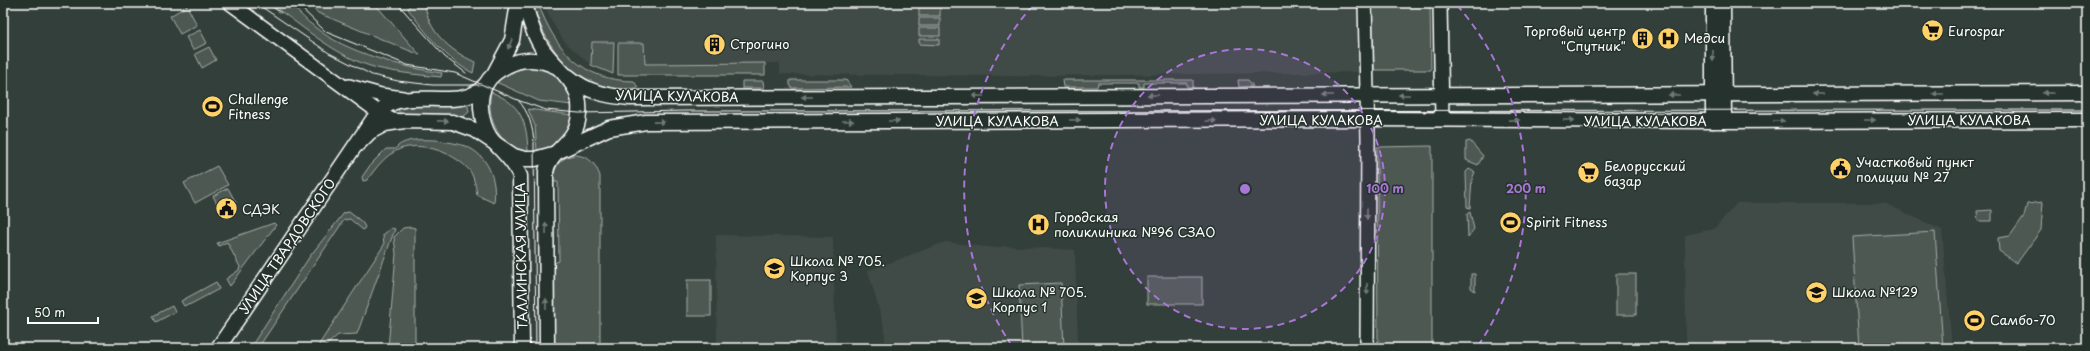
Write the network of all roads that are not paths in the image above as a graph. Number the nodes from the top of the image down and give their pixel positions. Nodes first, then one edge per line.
1 (230, 3) edge
2 (518, 3) edge
3 (525, 3) edge
4 (1365, 3) edge
5 (1440, 3) edge
6 (1713, 3) edge
7 (1723, 3) edge
8 (563, 72) junction
9 (335, 80) junction
10 (488, 81) junction
11 (2087, 93) edge
12 (1441, 94) junction
13 (1718, 94) junction
14 (1367, 95) junction
15 (403, 98) junction
16 (378, 112) junction
17 (1367, 119) junction
18 (1442, 119) junction
19 (2087, 120) edge
20 (404, 121) junction
21 (1718, 121) junction
22 (358, 144) junction
23 (499, 147) junction
24 (560, 150) junction
25 (218, 348) edge
26 (522, 348) edge
27 (547, 348) edge
28 (1367, 348) edge

1 - 9 street
2 -> 10 main road, ТАЛЛИНСКАЯ УЛИЦА
3 - 8 main road, ТАЛЛИНСКАЯ УЛИЦА
4 - 14 street
5 - 12 street
6 -> 13 main road
7 - 13 main road
8 - 10 main road
14 -> 8 main road, УЛИЦА КУЛАКОВА
8 - 24 main road, ТАЛЛИНСКАЯ УЛИЦА
9 - 15 street
9 - 16 street
10 - 15 main road, УЛИЦА ТВАРДОВСКОГО
10 - 23 main road, ТАЛЛИНСКАЯ УЛИЦА
11 -> 13 main road, УЛИЦА КУЛАКОВА
13 -> 12 main road, УЛИЦА КУЛАКОВА
12 -> 14 main road, УЛИЦА КУЛАКОВА
12 - 18 street
13 - 21 main road
14 - 17 street
15 - 16 main road, УЛИЦА ТВАРДОВСКОГО
16 - 20 street
16 - 22 main road, УЛИЦА ТВАРДОВСКОГО
17 - 18 main road, УЛИЦА КУЛАКОВА
24 -> 17 main road, УЛИЦА КУЛАКОВА
17 -> 28 street
18 -> 21 main road, УЛИЦА КУЛАКОВА
21 -> 19 main road, УЛИЦА КУЛАКОВА
20 - 22 main road, УЛИЦА ТВАРДОВСКОГО
20 -> 23 main road, УЛИЦА ТВАРДОВСКОГО
22 - 25 main road, УЛИЦА ТВАРДОВСКОГО
23 - 24 main road, ТАЛЛИНСКАЯ УЛИЦА
23 - 26 main road, ТАЛЛИНСКАЯ УЛИЦА
27 -> 24 main road, ТАЛЛИНСКАЯ УЛИЦА

